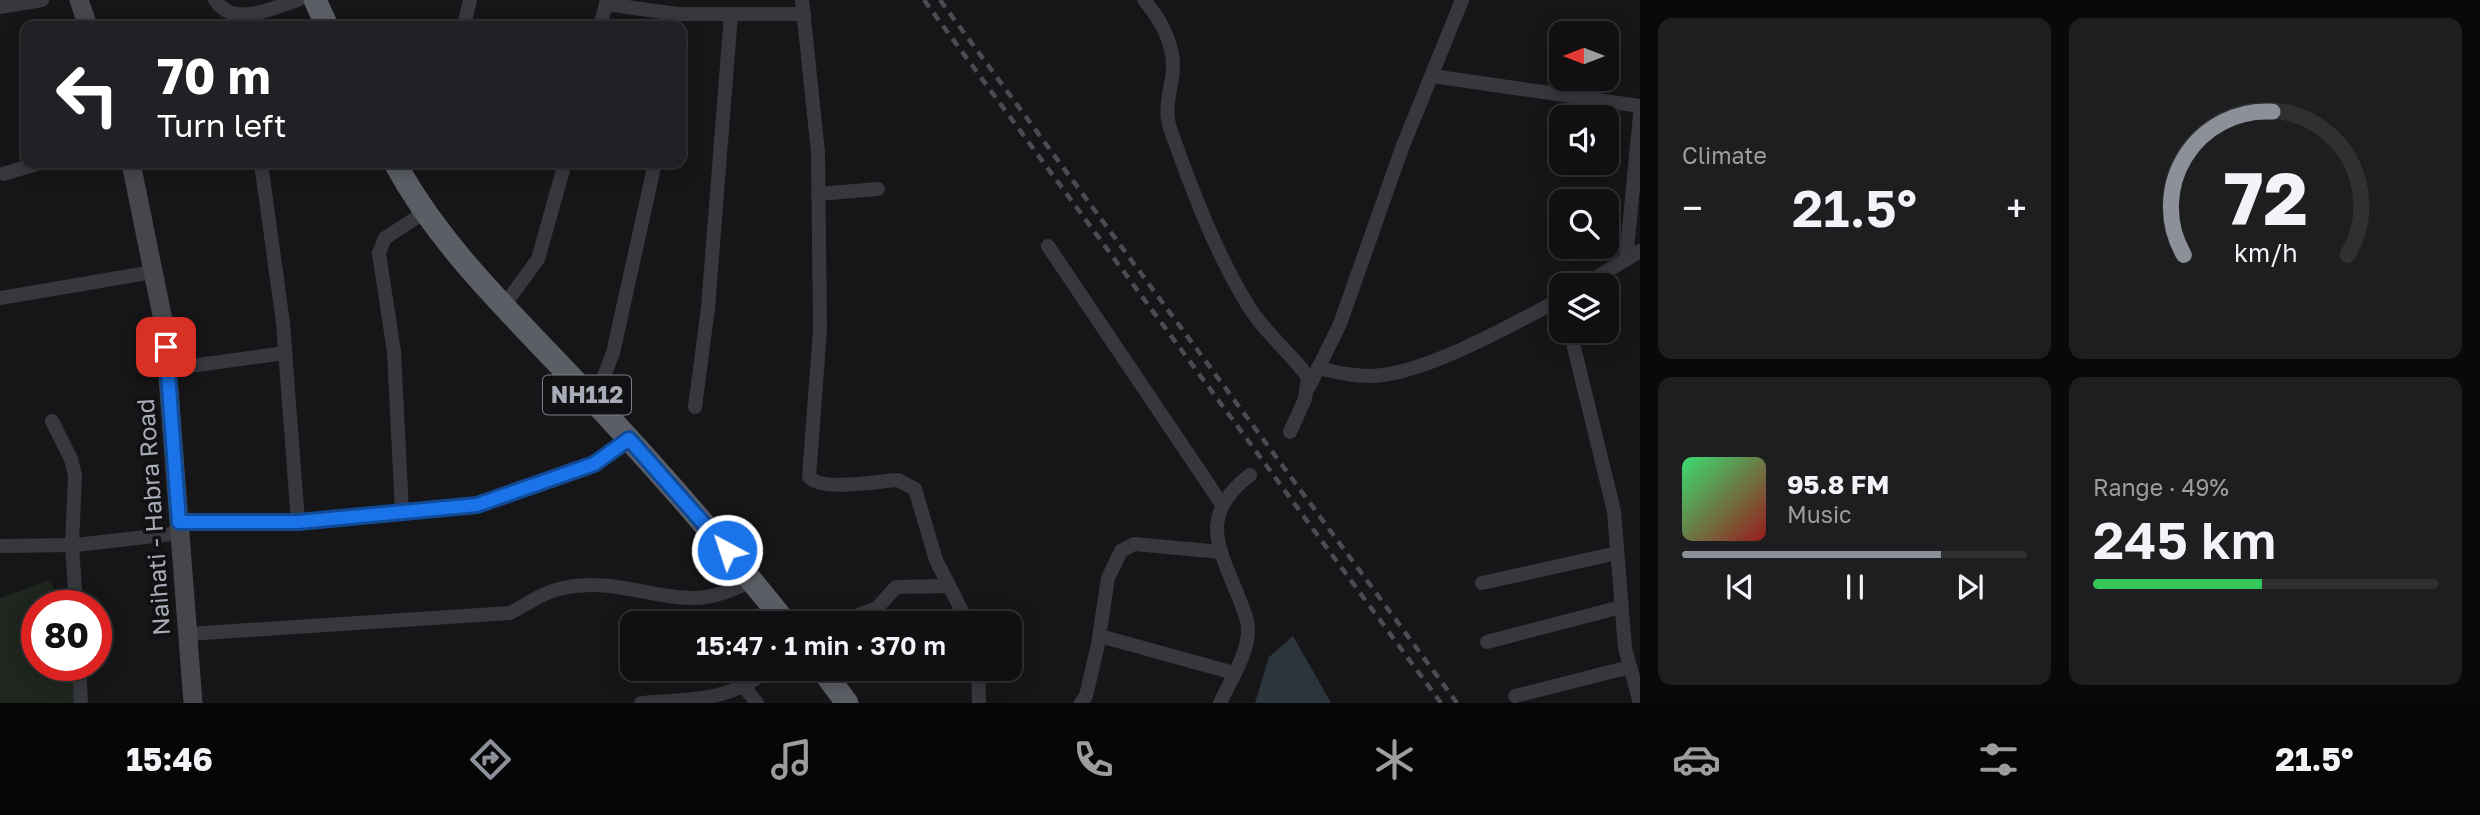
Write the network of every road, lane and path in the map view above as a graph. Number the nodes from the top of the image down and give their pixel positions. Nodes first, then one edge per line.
1 (42, 0) edge
2 (79, 0) edge
3 (215, 0) edge
4 (298, 0) edge
5 (315, 0) edge
6 (470, 0) edge
7 (1144, 0) edge
8 (1462, 0) edge
9 (607, 2) edge
10 (0, 7) edge
11 (803, 7) edge
12 (731, 14) junction
13 (672, 20) edge
14 (86, 21) edge
15 (325, 21) edge
16 (465, 21) edge
17 (601, 21) edge
18 (1432, 76) junction
19 (1640, 106) edge
20 (1640, 115) edge
21 (23, 168) edge
22 (132, 168) edge
23 (262, 168) edge
24 (399, 168) edge
25 (564, 168) edge
26 (654, 168) edge
27 (3, 174) dead end
28 (878, 189) dead end
29 (818, 194) junction
30 (425, 212) junction
31 (1048, 246) dead end
32 (1640, 251) edge
33 (1626, 260) junction
34 (153, 272) junction
35 (1604, 273) edge
36 (0, 298) edge
37 (1549, 306) edge
38 (503, 307) junction
39 (1573, 343) edge
40 (285, 353) junction
41 (1318, 368) junction
42 (167, 369) junction
43 (1309, 387) junction
44 (594, 401) junction
45 (695, 407) dead end
46 (52, 421) dead end
47 (1290, 432) dead end
48 (629, 439) junction
49 (1250, 475) dead end
50 (1221, 503) junction
51 (402, 512) junction
52 (298, 522) junction
53 (180, 527) junction
54 (72, 545) junction
55 (0, 546) edge
56 (1221, 552) junction
57 (1617, 553) junction
58 (752, 581) junction
59 (1482, 583) dead end
60 (948, 586) junction
61 (75, 590) edge
62 (1621, 607) junction
63 (776, 611) edge
64 (869, 611) edge
65 (962, 611) edge
66 (188, 634) junction
67 (1100, 636) junction
68 (1487, 642) dead end
69 (1630, 667) junction
70 (1234, 673) junction
71 (80, 681) edge
72 (754, 681) edge
73 (831, 681) edge
74 (978, 681) edge
75 (745, 688) junction
76 (1515, 696) dead end
77 (81, 703) edge
78 (193, 703) edge
79 (641, 703) edge
80 (757, 703) edge
81 (847, 703) edge
82 (979, 703) edge
83 (1081, 703) edge
84 (1220, 703) edge
85 (1640, 703) edge

1 - 10 street
2 - 14 main road
3 - 4 street
5 - 15 highway
6 - 16 street
7 - 43 street
8 - 18 street
9 - 13 street
9 - 17 street
11 - 12 street
11 - 29 street
12 - 13 street
12 - 45 street
18 - 19 street
18 - 41 street
20 - 33 street
21 - 27 street
22 - 34 main road, Naihati - Habra Road
23 - 40 street
24 - 30 highway, NH112
25 - 38 street
26 - 44 street
28 - 29 street
29 - 60 street
30 - 38 highway, NH112
30 - 51 street
31 - 50 street
32 - 33 street
33 - 35 street
34 - 36 street
34 - 42 main road, Naihati - Habra Road
37 - 41 street
38 - 44 highway, NH112
39 - 57 street
40 - 42 street
40 - 52 street
41 - 43 street
42 - 53 main road, Naihati - Habra Road
43 - 47 street
44 - 48 highway, NH112
46 - 54 street
48 - 51 street
48 - 58 highway, NH112
49 - 50 street
50 - 56 street
51 - 52 street
52 - 53 street
53 - 54 street
53 - 66 main road, Naihati - Habra Road
54 - 55 street
54 - 61 street
56 - 67 street
56 - 70 street
57 - 59 street
57 - 62 street
58 - 63 highway, NH112
58 - 66 street
60 - 64 street
60 - 65 street
62 - 68 street
62 - 69 street
66 - 78 main road, Naihati - Habra Road
67 - 70 street
67 - 83 street
69 - 76 street
69 - 85 street
70 - 84 street
71 - 77 street
72 - 75 street
73 - 81 highway
74 - 82 street
75 - 79 street
75 - 80 street

